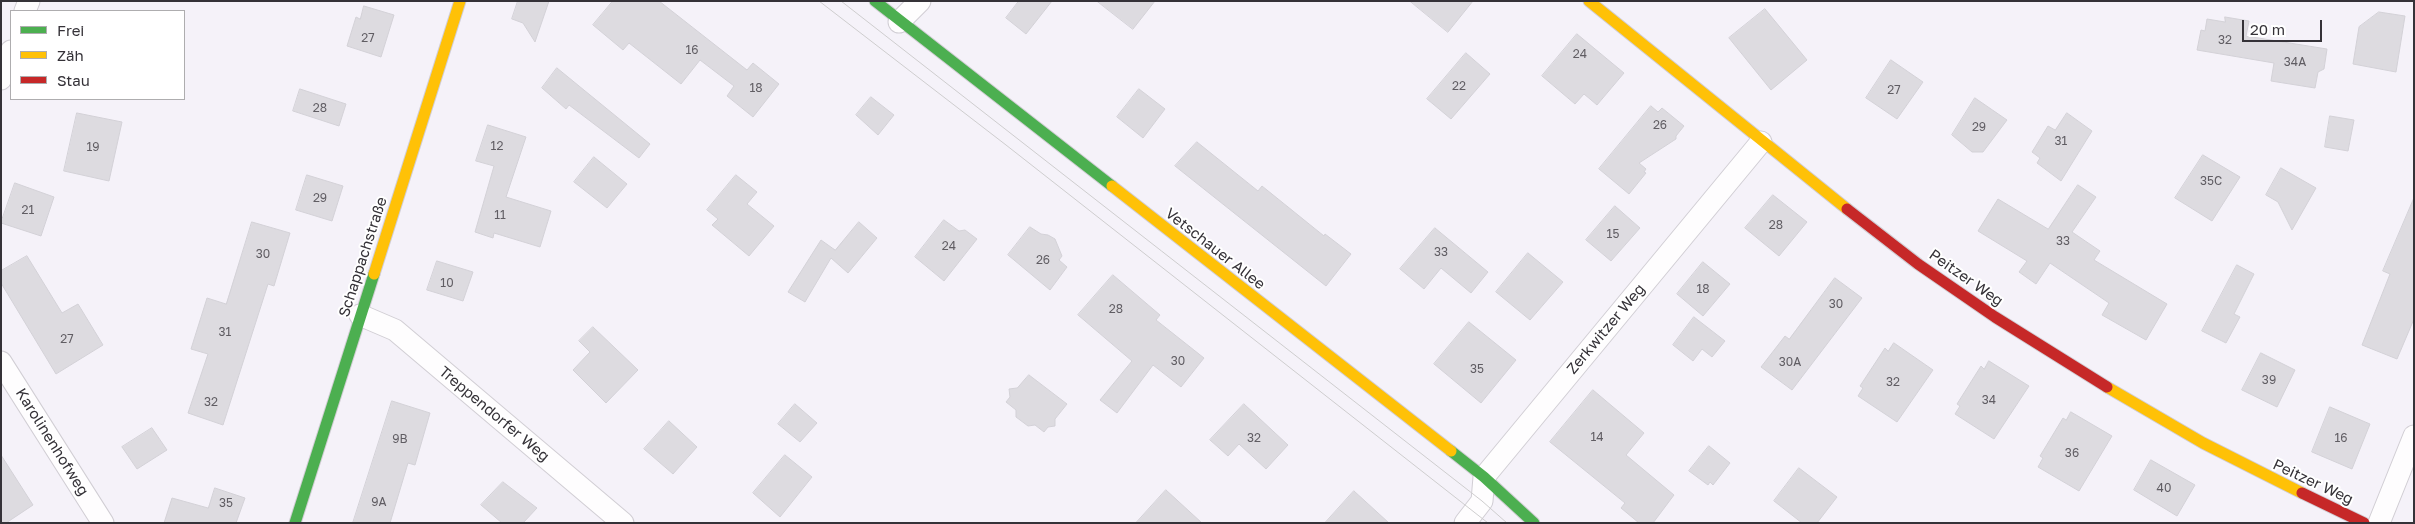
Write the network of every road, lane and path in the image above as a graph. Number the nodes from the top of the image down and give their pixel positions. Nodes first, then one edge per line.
1 (460, 1) edge
2 (875, 1) edge
3 (920, 1) edge
4 (1595, 3) edge
5 (899, 22) junction
6 (10, 54) edge
7 (1, 78) edge
8 (1761, 142) junction
9 (360, 315) junction
10 (1, 362) edge
11 (2414, 436) edge
12 (1484, 477) junction
13 (103, 523) edge
14 (296, 523) edge
15 (623, 523) edge
16 (1465, 523) edge
17 (1534, 523) edge
18 (2364, 523) edge
19 (2379, 523) edge

1 - 9 street, Schappachstraße
2 - 5 street, Vetschauer Allee
3 - 5 street
4 - 8 street, Peitzer Weg
5 - 12 street, Vetschauer Allee
6 - 7 street
8 - 12 street, Zerkwitzer Weg
8 - 18 street, Peitzer Weg
9 - 14 street, Schappachstraße
9 - 15 street, Treppendorfer Weg
10 - 13 street, Karolinenhofweg
11 - 19 street
12 - 16 street
12 - 17 street, Vetschauer Allee

